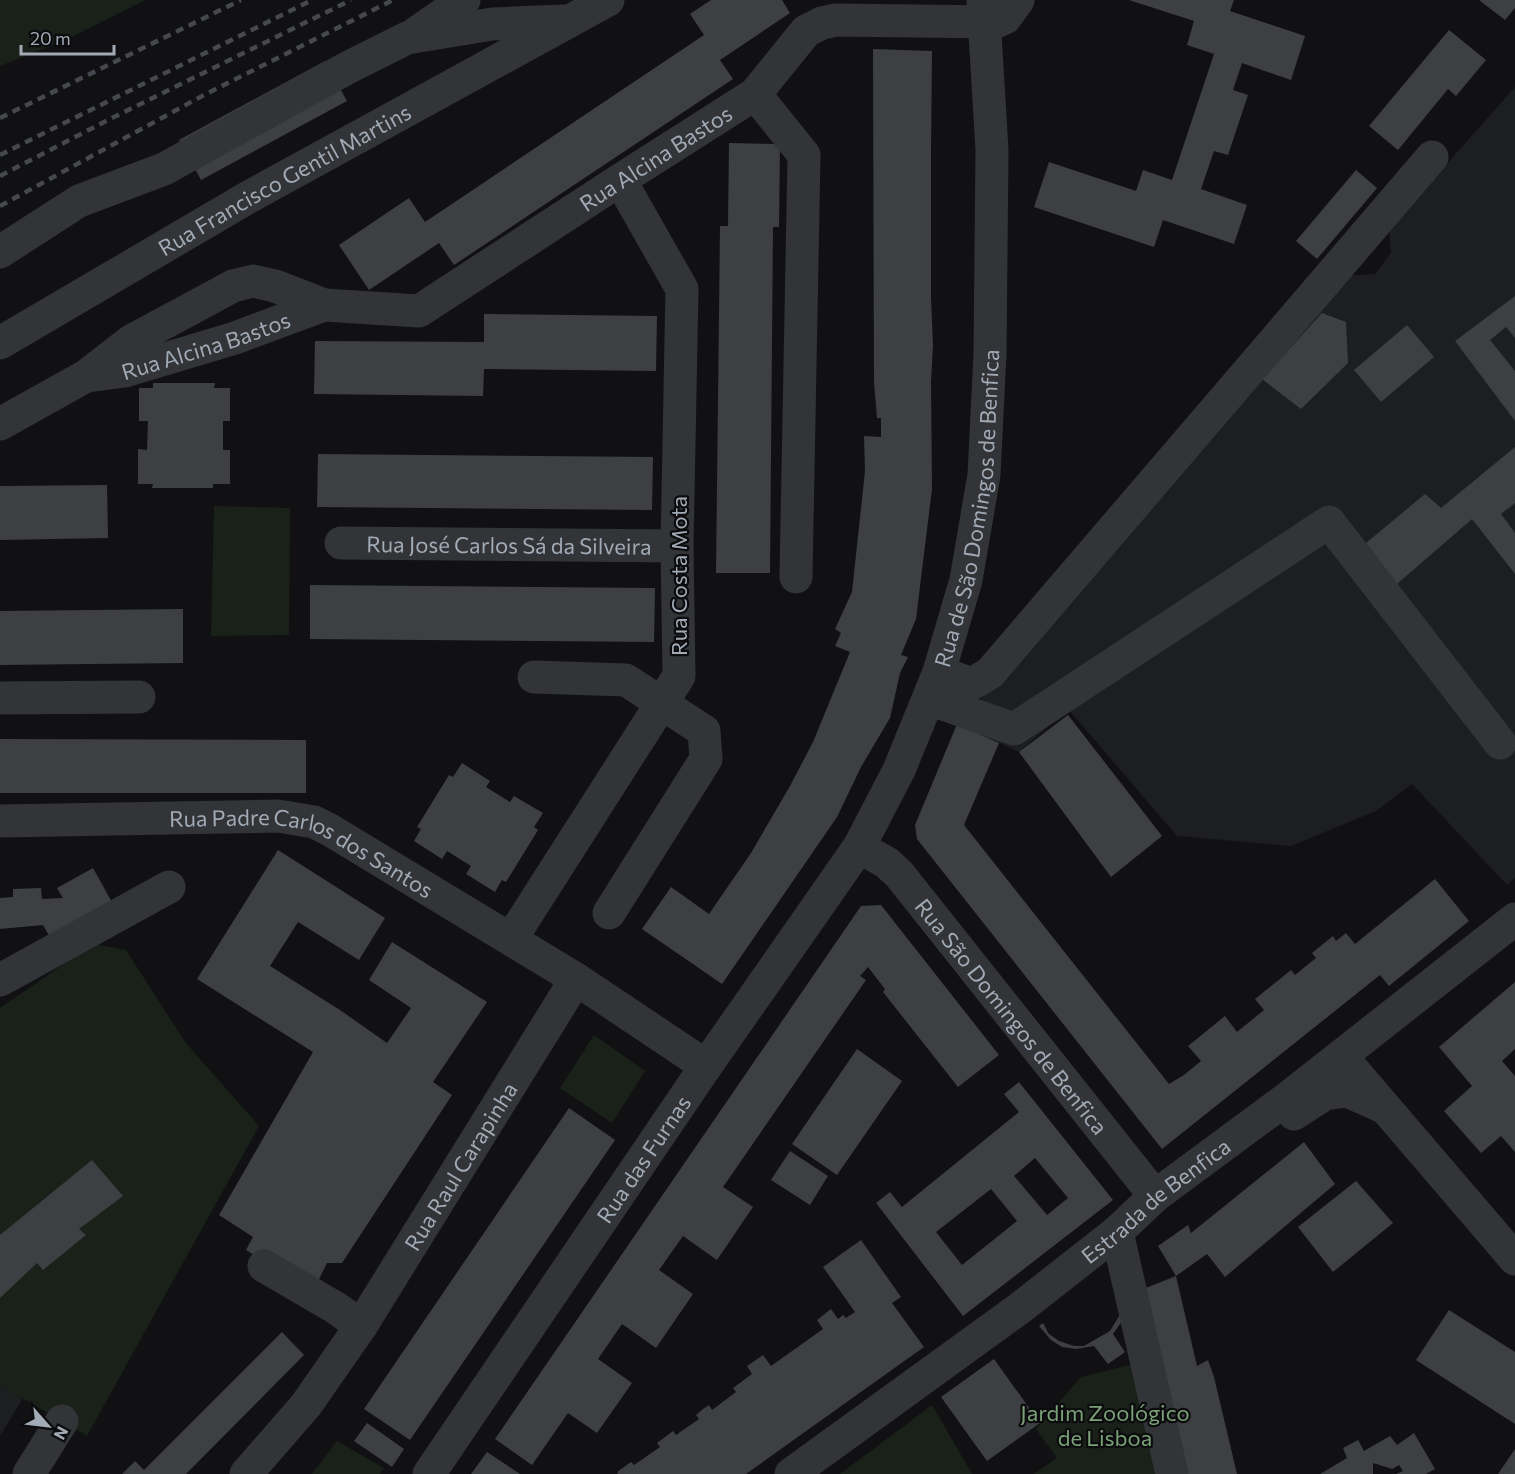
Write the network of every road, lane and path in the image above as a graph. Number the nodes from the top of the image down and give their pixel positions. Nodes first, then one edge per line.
1 (464, 0) edge
2 (608, 0) edge
3 (1020, 0) edge
4 (983, 11) edge
5 (571, 21) junction
6 (407, 38) junction
7 (755, 94) junction
8 (992, 150) junction
9 (1432, 157) dead end
10 (620, 180) junction
11 (0, 252) edge
12 (324, 305) junction
13 (0, 344) edge
14 (86, 376) junction
15 (0, 424) edge
16 (341, 543) dead end
17 (677, 546) junction
18 (796, 578) dead end
19 (534, 677) dead end
20 (934, 686) junction
21 (139, 697) dead end
22 (0, 698) edge
23 (662, 703) junction
24 (1500, 743) dead end
25 (0, 821) edge
26 (859, 847) junction
27 (169, 887) dead end
28 (609, 913) dead end
29 (1515, 919) edge
30 (511, 939) junction
31 (576, 979) junction
32 (0, 980) edge
33 (1341, 1056) junction
34 (706, 1066) junction
35 (1386, 1109) junction
36 (1155, 1196) junction
37 (1117, 1232) junction
38 (1515, 1259) edge
39 (264, 1266) dead end
40 (361, 1326) junction
41 (62, 1421) dead end
42 (29, 1474) edge
43 (246, 1474) edge
44 (429, 1474) edge
45 (791, 1474) edge
46 (1172, 1474) edge

1 - 6 street
2 - 5 street, Rua Francisco Gentil Martins
3 - 4 street, Rua de São Domingos de Benfica
3 - 8 street, Rua de São Domingos de Benfica
4 - 7 street, Rua Alcina Bastos
4 - 8 street, Rua de São Domingos de Benfica
5 - 6 street, Rua Francisco Gentil Martins
5 - 13 street, Rua Francisco Gentil Martins
6 - 11 street, Rua Francisco Gentil Martins
7 - 10 street, Rua Alcina Bastos
7 - 18 street
8 - 20 street, Rua de São Domingos de Benfica
9 - 20 street
10 - 12 street, Rua Alcina Bastos
10 - 17 street, Rua Costa Mota
12 - 14 street, Rua Alcina Bastos
12 - 14 street, Rua Alcina Bastos
14 - 15 street, Rua Alcina Bastos
16 - 17 street, Rua José Carlos Sá da Silveira
17 - 23 street, Rua Costa Mota
19 - 23 street
20 - 24 street
20 - 26 street, Rua de São Domingos de Benfica
21 - 22 street
23 - 28 street
23 - 30 street, Rua Costa Mota
25 - 30 street, Rua Padre Carlos dos Santos
26 - 34 street, Rua das Furnas
26 - 36 street, Rua São Domingos de Benfica
27 - 32 street
29 - 33 street, Estrada de Benfica
30 - 31 street, Rua Padre Carlos dos Santos
31 - 34 street
31 - 40 street, Rua Raul Carapinha
33 - 35 street
33 - 36 street, Estrada de Benfica
34 - 44 street, Rua das Furnas
35 - 36 street
35 - 38 street
36 - 37 street, Estrada de Benfica
37 - 45 street, Estrada de Benfica
37 - 46 street
39 - 40 street
40 - 43 street, Rua Raul Carapinha
41 - 42 street

